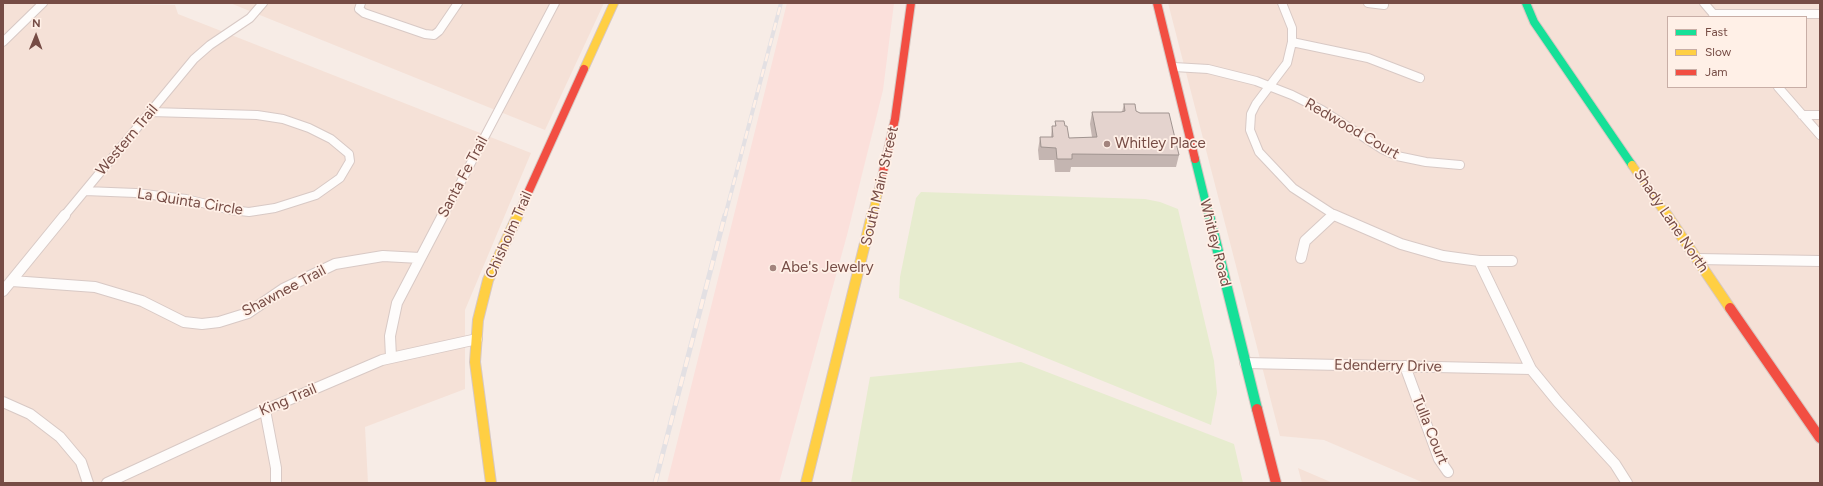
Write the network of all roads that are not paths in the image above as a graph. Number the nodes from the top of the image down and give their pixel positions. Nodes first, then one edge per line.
1 (43, 3) edge
2 (264, 3) edge
3 (361, 3) edge
4 (458, 3) edge
5 (555, 3) edge
6 (614, 3) edge
7 (911, 3) edge
8 (1158, 3) edge
9 (1282, 3) edge
10 (1368, 3) edge
11 (1526, 3) edge
12 (1704, 3) edge
13 (1383, 4) edge
14 (1820, 14) edge
15 (1715, 15) edge
16 (3, 42) edge
17 (1292, 42) junction
18 (1174, 67) junction
19 (1420, 78) dead end
20 (1270, 87) junction
21 (1779, 88) edge
22 (151, 112) junction
23 (1802, 115) junction
24 (1820, 115) edge
25 (1820, 135) edge
26 (1460, 164) dead end
27 (85, 191) junction
28 (1333, 216) junction
29 (420, 258) junction
30 (1301, 258) dead end
31 (1697, 259) junction
32 (1478, 261) junction
33 (1512, 261) dead end
34 (1820, 261) edge
35 (12, 280) junction
36 (3, 291) edge
37 (477, 339) junction
38 (391, 357) junction
39 (1245, 363) junction
40 (1405, 366) junction
41 (1531, 369) junction
42 (3, 402) edge
43 (265, 410) junction
44 (1820, 438) edge
45 (1448, 472) dead end
46 (88, 483) edge
47 (107, 483) edge
48 (276, 483) edge
49 (491, 483) edge
50 (806, 483) edge
51 (1276, 483) edge
52 (1627, 483) edge

1 - 16 street
2 - 22 street, Western Trail
3 - 4 street
5 - 29 street, Santa Fe Trail
6 - 37 street, Chisholm Trail
7 - 50 street, South Main Street
8 - 18 street, Whitley Road
9 - 17 street
10 - 13 street
11 - 31 street, Shady Lane North
12 - 15 street
14 - 15 street
17 - 19 street
17 - 20 street
18 - 20 street, Redwood Court
18 - 39 street, Whitley Road
20 - 26 street, Redwood Court
20 - 28 street
21 - 23 street
22 - 27 street, Western Trail
22 - 27 street, La Quinta Circle
23 - 24 street
23 - 25 street
27 - 35 street, Western Trail
28 - 30 street
28 - 32 street
29 - 35 street, Shawnee Trail
29 - 38 street, Santa Fe Trail
31 - 34 street
31 - 44 street, Shady Lane North
32 - 33 street
32 - 41 street
35 - 36 street, Western Trail
37 - 38 street, King Trail
37 - 49 street, Chisholm Trail
38 - 43 street, King Trail
39 - 40 street, Edenderry Drive
39 - 51 street, Whitley Road
40 - 41 street, Edenderry Drive
40 - 45 street, Tulla Court
41 - 52 street
42 - 46 street
43 - 47 street, King Trail
43 - 48 street

